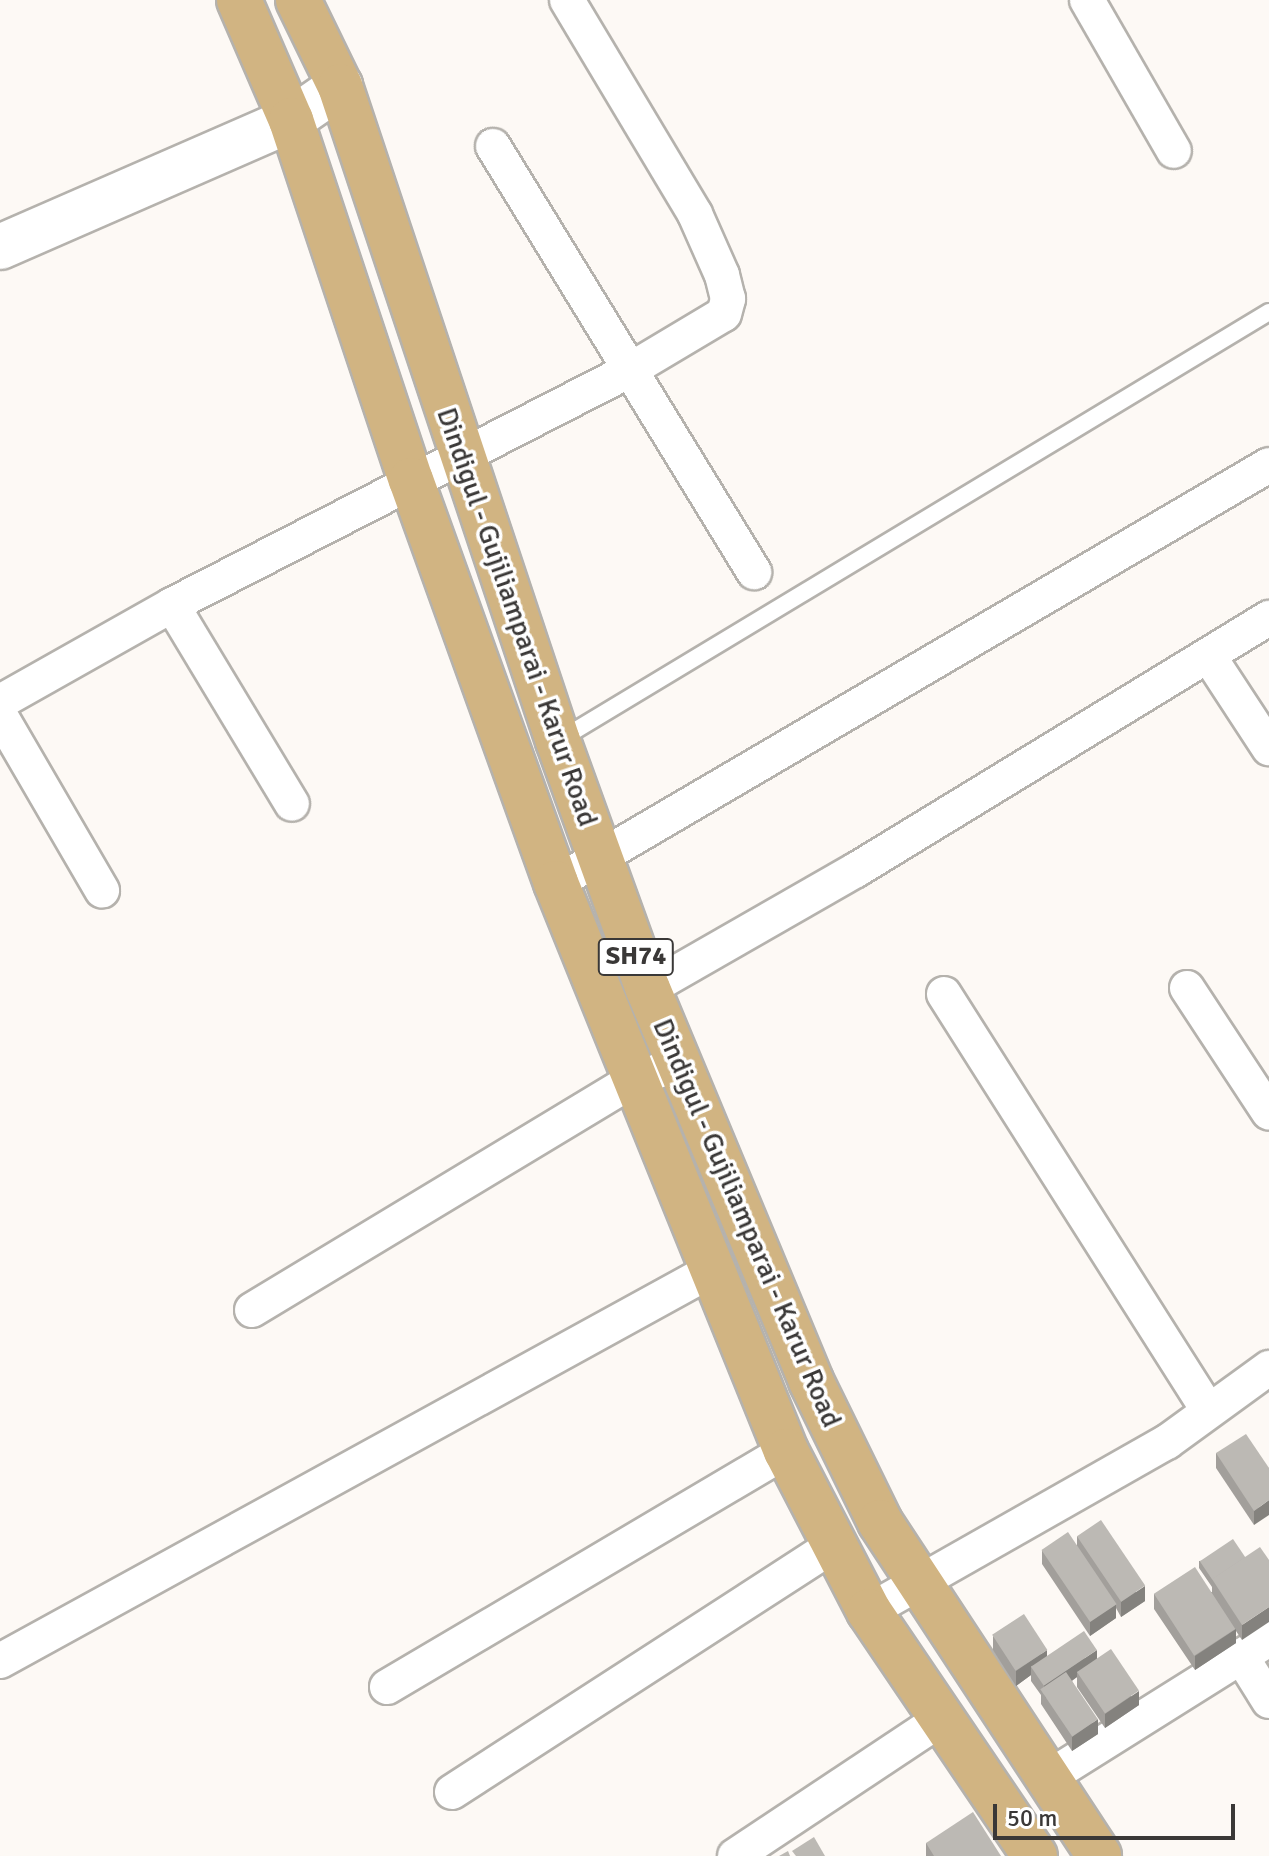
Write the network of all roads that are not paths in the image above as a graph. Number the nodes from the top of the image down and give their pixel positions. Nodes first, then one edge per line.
1 (239, 0) edge
2 (298, 0) edge
3 (567, 0) edge
4 (1087, 0) edge
5 (340, 86) junction
6 (291, 120) junction
7 (493, 146) dead end
8 (1174, 151) dead end
9 (0, 247) edge
10 (1269, 312) edge
11 (630, 370) junction
12 (461, 457) junction
13 (1269, 465) edge
14 (411, 480) junction
15 (754, 572) dead end
16 (172, 605) junction
17 (1269, 618) edge
18 (1210, 658) junction
19 (0, 702) edge
20 (0, 715) edge
21 (558, 741) junction
22 (1269, 748) edge
23 (292, 804) dead end
24 (600, 858) junction
25 (556, 883) junction
26 (102, 890) dead end
27 (1187, 988) dead end
28 (648, 989) junction
29 (944, 994) dead end
30 (679, 1062) junction
31 (632, 1081) junction
32 (1269, 1113) edge
33 (712, 1270) junction
34 (252, 1310) dead end
35 (1269, 1368) edge
36 (1208, 1410) junction
37 (786, 1451) junction
38 (834, 1545) junction
39 (921, 1582) junction
40 (869, 1611) junction
41 (1255, 1648) edge
42 (0, 1661) edge
43 (387, 1687) dead end
44 (1269, 1701) edge
45 (941, 1719) junction
46 (1049, 1777) junction
47 (452, 1792) dead end
48 (735, 1856) edge
49 (1035, 1856) edge
50 (1099, 1856) edge

1 - 6 main road, Dindigul - Gujiliamparai - Karur Road
2 - 5 main road, Dindigul - Gujiliamparai - Karur Road / SH74
3 - 11 street
4 - 8 street
5 - 6 street
5 - 12 main road, Dindigul - Gujiliamparai - Karur Road / SH74
6 - 9 street
6 - 14 main road, Dindigul - Gujiliamparai - Karur Road / SH74
7 - 11 street
10 - 21 lane
11 - 12 street
11 - 15 street
12 - 14 street
12 - 21 main road, Dindigul - Gujiliamparai - Karur Road / SH74
13 - 24 street
14 - 16 street
14 - 25 main road, Dindigul - Gujiliamparai - Karur Road / SH74
16 - 19 street
16 - 23 street
17 - 18 street
18 - 22 street
18 - 28 street
20 - 26 street
21 - 24 main road, Dindigul - Gujiliamparai - Karur Road / SH74
24 - 25 street
24 - 28 main road, Dindigul - Gujiliamparai - Karur Road / SH74
25 - 31 main road, Dindigul - Gujiliamparai - Karur Road / SH74
27 - 32 street
28 - 30 main road, Dindigul - Gujiliamparai - Karur Road / SH74
29 - 36 street
30 - 31 street
30 - 39 main road, Dindigul - Gujiliamparai - Karur Road / SH74
31 - 33 main road, Dindigul - Gujiliamparai - Karur Road / SH74
31 - 34 street
33 - 37 main road, Dindigul - Gujiliamparai - Karur Road / SH74
33 - 42 street
35 - 36 street
36 - 39 street
37 - 38 main road, Dindigul - Gujiliamparai - Karur Road / SH74
37 - 43 street
38 - 40 main road, Dindigul - Gujiliamparai - Karur Road / SH74
38 - 47 street
39 - 40 street
39 - 46 main road, Dindigul - Gujiliamparai - Karur Road / SH74
40 - 45 main road, Dindigul - Gujiliamparai - Karur Road / SH74
41 - 44 street
41 - 46 street
45 - 48 street
45 - 49 main road, Dindigul - Gujiliamparai - Karur Road / SH74
46 - 50 main road, Dindigul - Gujiliamparai - Karur Road / SH74

